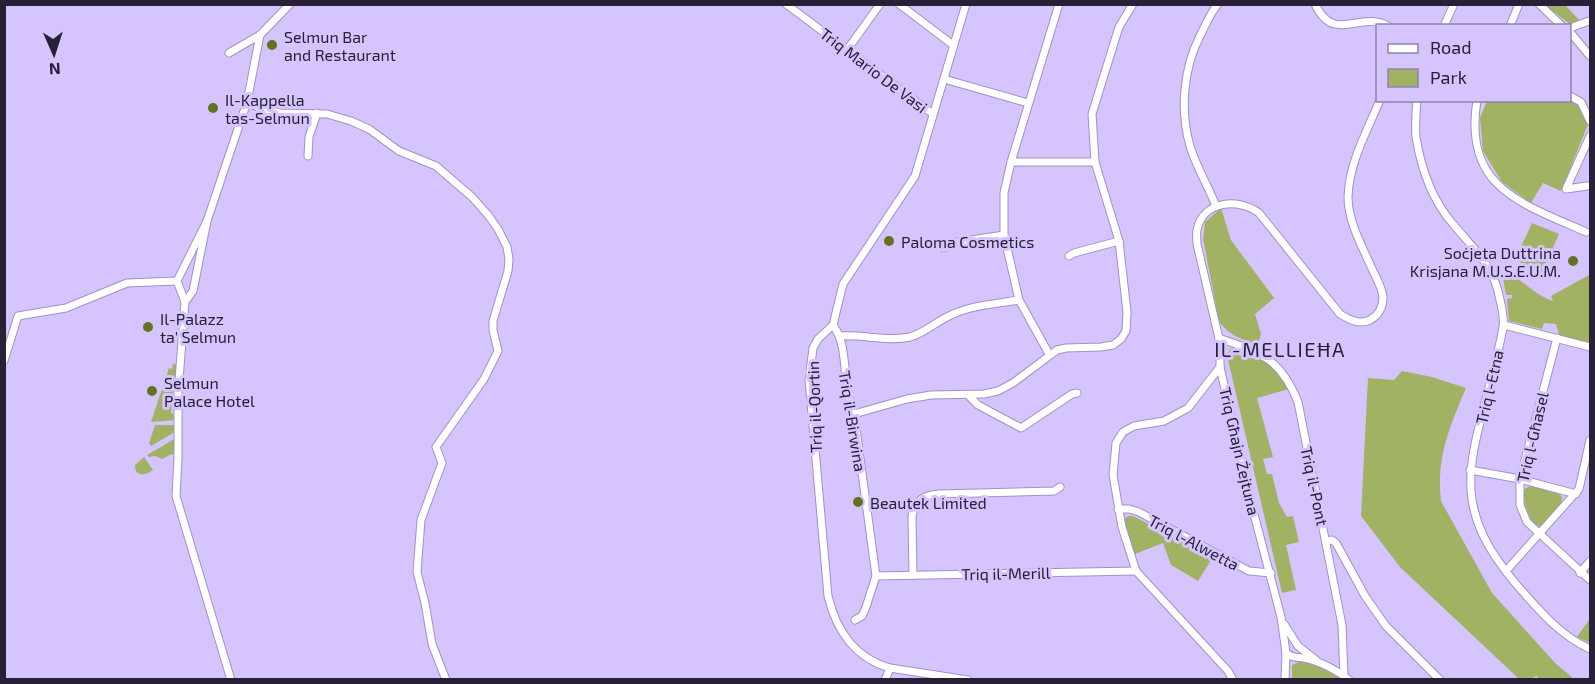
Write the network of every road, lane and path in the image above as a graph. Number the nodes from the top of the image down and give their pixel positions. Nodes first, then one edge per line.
1 (290, 4) edge
2 (786, 4) edge
3 (880, 4) edge
4 (899, 4) edge
5 (966, 4) edge
6 (1059, 4) edge
7 (1133, 4) edge
8 (1218, 4) edge
9 (1314, 4) edge
10 (1454, 4) edge
11 (1519, 4) edge
12 (1539, 4) edge
13 (1589, 21) dead end
14 (1382, 24) edge
15 (1445, 24) edge
16 (1511, 24) edge
17 (1560, 24) edge
18 (1571, 31) edge
19 (1571, 33) edge
20 (260, 35) junction
21 (953, 45) junction
22 (847, 50) junction
23 (229, 52) dead end
24 (1590, 56) edge
25 (944, 79) junction
26 (1571, 97) edge
27 (247, 102) junction
28 (1379, 102) edge
29 (1417, 102) edge
30 (1477, 102) edge
31 (1028, 104) junction
32 (316, 113) junction
33 (933, 114) junction
34 (1590, 121) edge
35 (1590, 136) edge
36 (308, 156) dead end
37 (1011, 162) junction
38 (1095, 162) junction
39 (1587, 186) dead end
40 (1216, 206) junction
41 (207, 221) junction
42 (1589, 234) edge
43 (1004, 235) junction
44 (1119, 242) junction
45 (944, 248) dead end
46 (1069, 256) dead end
47 (177, 281) junction
48 (193, 291) junction
49 (1019, 300) junction
50 (185, 302) junction
51 (833, 325) junction
52 (1504, 325) junction
53 (840, 336) junction
54 (858, 336) junction
55 (1219, 338) junction
56 (1557, 338) junction
57 (1590, 347) edge
58 (1049, 354) junction
59 (4, 361) edge
60 (1220, 367) junction
61 (1077, 393) dead end
62 (968, 395) junction
63 (854, 414) junction
64 (1590, 440) edge
65 (1589, 454) edge
66 (1470, 470) junction
67 (1520, 479) junction
68 (1060, 487) dead end
69 (1575, 494) junction
70 (1118, 509) junction
71 (1539, 535) junction
72 (1326, 541) junction
73 (1590, 561) edge
74 (1136, 571) junction
75 (1506, 572) junction
76 (1271, 573) junction
77 (1580, 573) junction
78 (913, 575) junction
79 (876, 576) junction
80 (1590, 580) edge
81 (1281, 617) junction
82 (855, 620) dead end
83 (1294, 640) junction
84 (1286, 649) junction
85 (1590, 649) edge
86 (1323, 665) junction
87 (890, 668) junction
88 (931, 677) edge
89 (1346, 677) edge
90 (231, 680) edge
91 (446, 680) edge
92 (885, 680) edge
93 (968, 680) edge
94 (1233, 680) edge
95 (1285, 680) edge
96 (1440, 680) edge

1 - 20 street
2 - 22 street, Triq Mario De Vasi
3 - 22 street
4 - 21 street
5 - 21 street, Triq il-Qortin
6 - 31 street
7 - 38 street
8 - 40 street
9 - 14 street
10 - 15 street
11 - 16 street
12 - 17 street
13 - 18 street
19 - 24 street
20 - 23 street
20 - 27 street
21 - 25 street, Triq il-Qortin
22 - 33 street, Triq Mario De Vasi
25 - 31 street
25 - 33 street, Triq il-Qortin
26 - 34 street
27 - 32 street
27 - 41 street
28 - 40 street
29 - 52 street, Triq l-Etna
30 - 42 street
31 - 37 street
32 - 36 street
32 - 91 street
33 - 51 street, Triq il-Qortin
35 - 39 street
37 - 38 street
37 - 43 street
38 - 44 street
40 - 55 street, Triq Għajn Żejtuna
41 - 47 street
41 - 48 street
43 - 45 street
43 - 49 street
44 - 46 street
44 - 58 street
47 - 48 street
47 - 50 street
47 - 59 street
48 - 50 street
49 - 54 street
49 - 58 street
50 - 90 street
51 - 53 street, Triq il-Birwina
51 - 54 street
51 - 87 street, Triq il-Qortin
52 - 56 street
52 - 66 street, Triq l-Etna
53 - 54 street
53 - 63 street, Triq il-Birwina
55 - 60 street, Triq Għajn Żejtuna
55 - 72 street, Triq il-Pont
56 - 57 street
56 - 67 street, Triq l-Għasel
58 - 62 street
60 - 70 street
60 - 76 street, Triq Għajn Żejtuna
61 - 62 street
62 - 63 street
63 - 79 street, Triq il-Birwina
64 - 65 street
65 - 69 street
66 - 67 street
66 - 75 street, Triq l-Etna
67 - 69 street
67 - 71 street, Triq l-Għasel
68 - 78 street
69 - 71 street
70 - 74 street
70 - 76 street, Triq l-Alwetta
71 - 75 street
71 - 77 street, Triq l-Għasel
72 - 89 street, Triq il-Pont
72 - 96 street
73 - 77 street
74 - 78 street, Triq il-Merill
74 - 94 street
75 - 85 street, Triq l-Etna
76 - 81 street, Triq Għajn Żejtuna
77 - 80 street, Triq l-Għasel
78 - 79 street, Triq il-Merill
79 - 82 street, Triq il-Birwina
81 - 83 street
81 - 84 street, Triq Għajn Żejtuna
83 - 84 street
83 - 86 street
84 - 86 street
84 - 95 street, Triq Għajn Żejtuna
86 - 89 street
87 - 88 street, Triq il-Qortin
87 - 92 street
88 - 93 street, Triq il-Qortin

